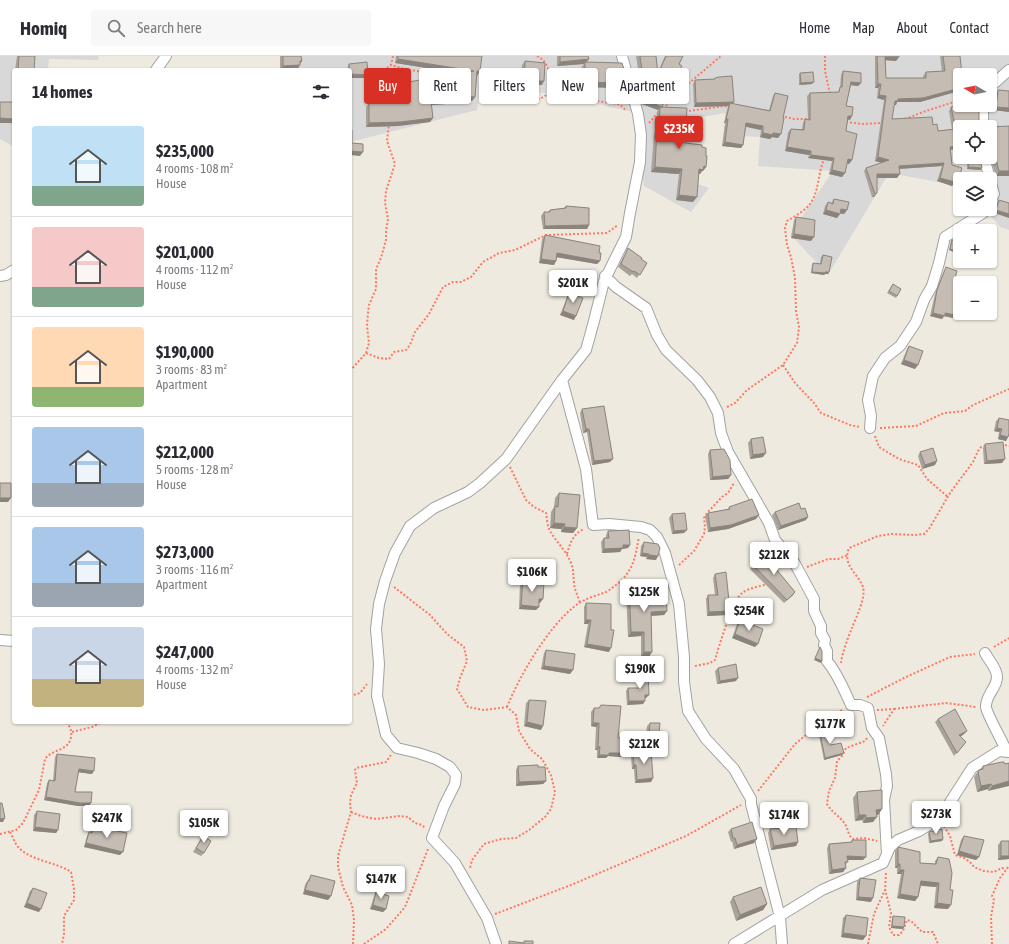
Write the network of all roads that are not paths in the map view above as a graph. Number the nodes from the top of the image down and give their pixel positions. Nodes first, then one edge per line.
1 (166, 56) edge
2 (622, 56) edge
3 (157, 68) edge
4 (1009, 70) edge
5 (997, 80) edge
6 (978, 216) edge
7 (12, 271) edge
8 (0, 276) edge
9 (605, 276) junction
10 (562, 380) junction
11 (871, 428) road end
12 (0, 640) edge
13 (12, 641) edge
14 (985, 653) dead end
15 (1008, 752) edge
16 (886, 857) junction
17 (780, 917) junction
18 (496, 944) edge
19 (734, 944) edge
20 (782, 944) edge

1 - 3 street
2 - 9 street
4 - 5 street
6 - 11 street
7 - 8 street
9 - 10 street
9 - 16 street
10 - 17 street
10 - 18 street
12 - 13 street
14 - 15 street
15 - 16 street
16 - 17 street
17 - 19 street
17 - 20 street

